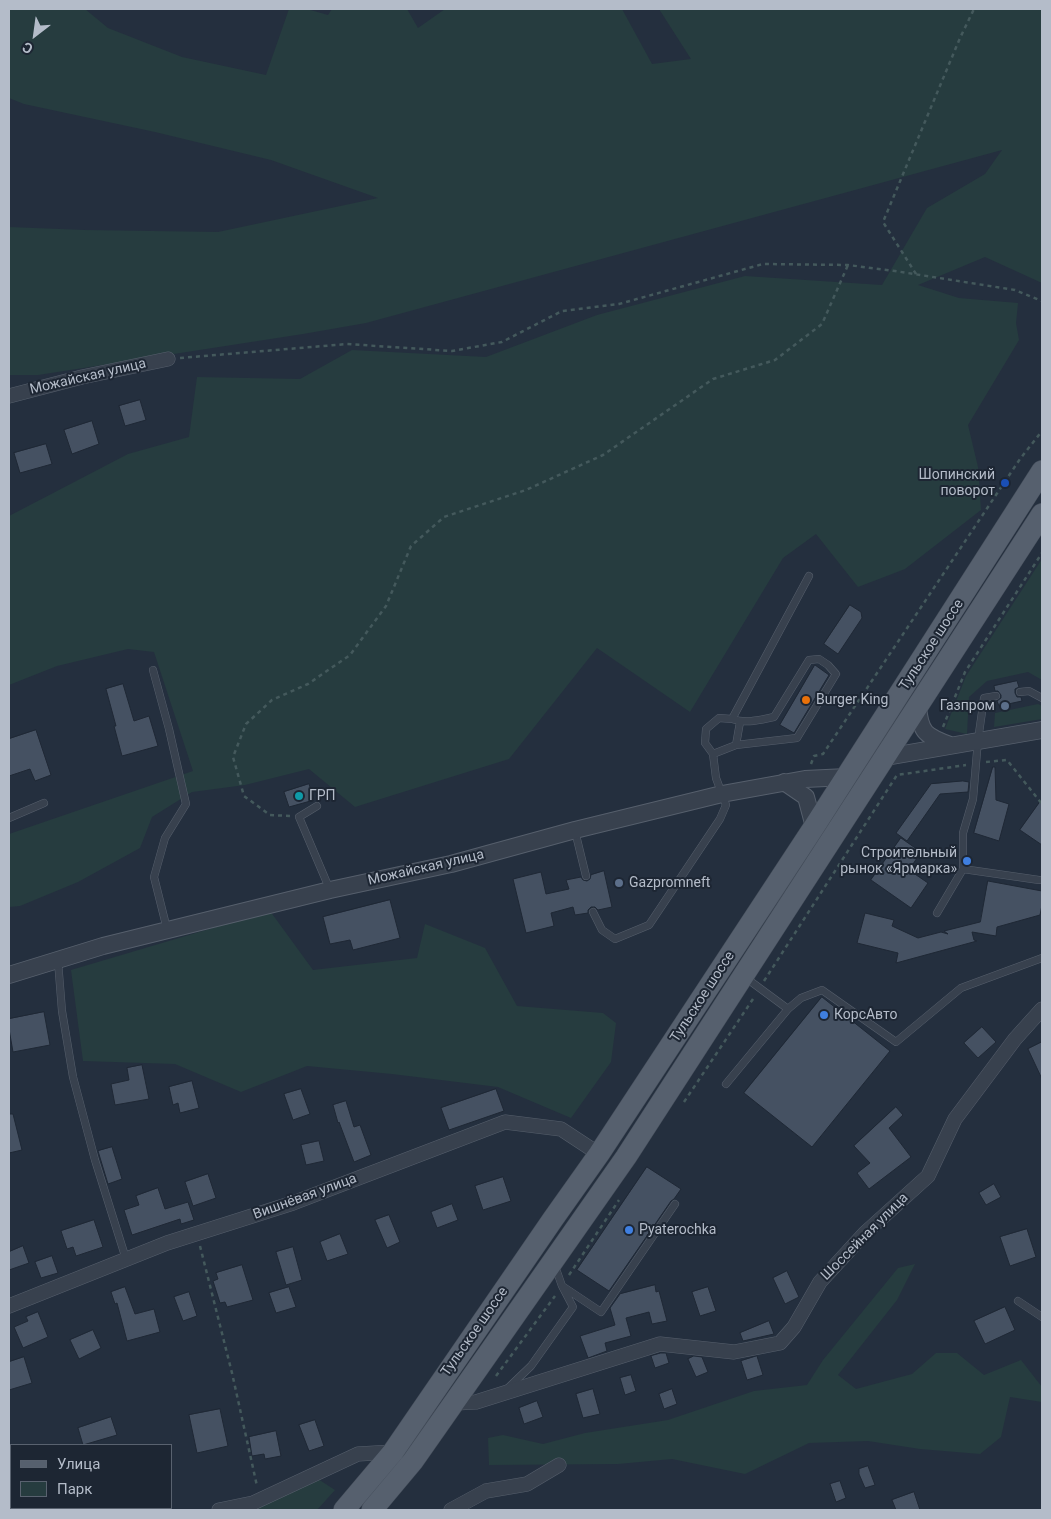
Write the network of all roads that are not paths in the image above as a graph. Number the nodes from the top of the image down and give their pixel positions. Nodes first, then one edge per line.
1 (168, 359) road end
2 (9, 396) edge
3 (1042, 471) edge
4 (1042, 514) edge
5 (810, 576) dead end
6 (153, 670) dead end
7 (1020, 692) dead end
8 (996, 696) dead end
9 (1042, 698) edge
10 (918, 706) junction
11 (732, 719) junction
12 (740, 722) junction
13 (1042, 730) edge
14 (978, 740) junction
15 (736, 745) junction
16 (950, 745) junction
17 (713, 754) junction
18 (886, 757) junction
19 (847, 777) junction
20 (784, 782) junction
21 (722, 794) junction
22 (44, 803) dead end
23 (316, 806) dead end
24 (9, 818) edge
25 (814, 827) junction
26 (575, 830) junction
27 (963, 869) junction
28 (586, 876) dead end
29 (1038, 880) dead end
30 (330, 890) junction
31 (593, 912) dead end
32 (937, 913) dead end
33 (168, 930) junction
34 (1042, 958) edge
35 (58, 961) junction
36 (9, 975) edge
37 (752, 982) junction
38 (788, 1009) junction
39 (1042, 1009) edge
40 (726, 1084) dead end
41 (600, 1154) junction
42 (675, 1204) dead end
43 (126, 1259) junction
44 (554, 1261) junction
45 (562, 1286) junction
46 (1018, 1301) dead end
47 (9, 1306) edge
48 (1042, 1317) edge
49 (501, 1395) junction
50 (455, 1403) junction
51 (393, 1452) junction
52 (559, 1465) dead end
53 (218, 1510) edge
54 (344, 1510) edge
55 (372, 1510) edge
56 (451, 1510) edge

1 - 2 street, Можайская улица
3 - 19 main road, Тульское шоссе
4 - 10 main road, Тульское шоссе
5 - 11 lane
6 - 33 lane
7 - 9 lane
8 - 14 lane
10 - 16 street
10 - 18 main road, Тульское шоссе
11 - 12 lane
11 - 17 lane
12 - 15 lane
12 - 15 lane
13 - 14 street
14 - 16 street
14 - 27 lane
15 - 17 lane
16 - 18 street
17 - 21 lane
18 - 37 main road, Тульское шоссе
19 - 20 street, Можайская улица
19 - 25 main road, Тульское шоссе
20 - 21 street, Можайская улица
20 - 25 street
21 - 26 street, Можайская улица
21 - 31 lane
22 - 24 lane
23 - 30 lane
25 - 41 main road, Тульское шоссе
26 - 28 lane
26 - 30 street, Можайская улица
27 - 29 lane
27 - 32 lane
30 - 33 street, Можайская улица
33 - 35 street, Можайская улица
34 - 38 lane
35 - 36 street, Можайская улица
35 - 43 lane
37 - 38 lane
37 - 44 main road, Тульское шоссе
38 - 40 lane
39 - 49 street, Шоссейная улица
41 - 43 street, Вишнёвая улица
41 - 51 main road, Тульское шоссе
42 - 45 lane
43 - 47 street, Вишнёвая улица
44 - 45 lane
44 - 50 main road, Тульское шоссе
45 - 49 lane
46 - 48 lane
49 - 50 street, Шоссейная улица
50 - 55 main road, Тульское шоссе
51 - 53 street
51 - 54 main road, Тульское шоссе
52 - 56 street

